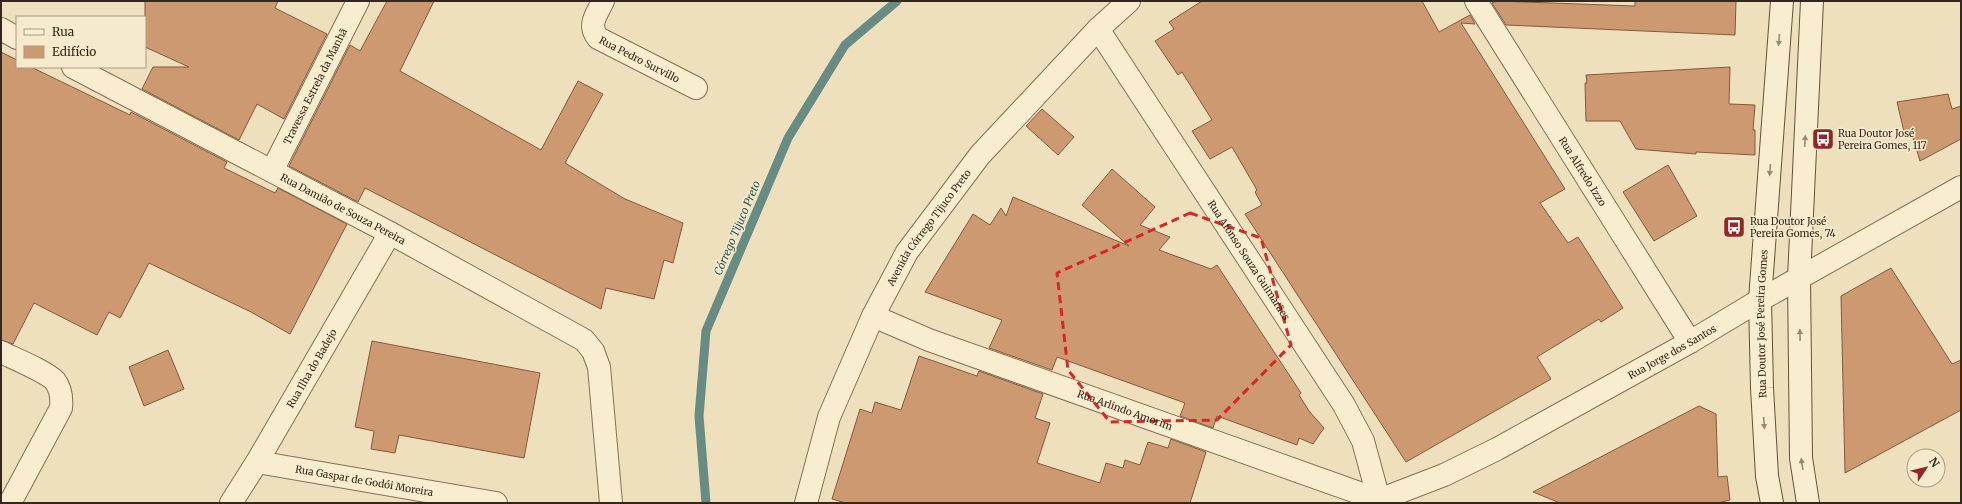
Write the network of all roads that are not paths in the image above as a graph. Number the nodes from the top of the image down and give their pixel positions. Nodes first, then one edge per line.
1 (358, 1) edge
2 (603, 1) edge
3 (1129, 1) edge
4 (1476, 1) edge
5 (1782, 1) edge
6 (1812, 1) edge
7 (1, 29) edge
8 (1098, 29) junction
9 (16, 37) edge
10 (75, 68) edge
11 (696, 88) dead end
12 (272, 171) junction
13 (1961, 187) edge
14 (390, 233) junction
15 (1799, 278) junction
16 (1760, 300) junction
17 (873, 316) junction
18 (1690, 342) junction
19 (1, 352) edge
20 (257, 462) junction
21 (1378, 501) edge
22 (10, 503) edge
23 (231, 503) edge
24 (496, 503) edge
25 (610, 503) edge
26 (806, 503) edge
27 (1772, 503) edge
28 (1808, 503) edge

1 - 12 street, Travessa Estrela da Manhã
2 - 11 street, Rua Pedro Survillo
3 - 8 street, Avenida Córrego Tijuco Preto
4 - 18 street, Rua Alfredo Izzo
5 -> 16 street, Rua Doutor José Pereira Gomes
15 -> 6 street
7 - 9 street
8 - 17 street, Avenida Córrego Tijuco Preto
8 - 21 street, Rua Afonso Souza Guimarães
10 - 12 street, Rua Damião de Souza Pereira
12 - 14 street, Rua Damião de Souza Pereira
13 - 15 street, Rua Jorge dos Santos
14 - 20 street, Rua Ilha do Badejo
14 - 25 street, Rua Damião de Souza Pereira
15 - 16 street, Rua Jorge dos Santos
28 -> 15 street
16 - 18 street, Rua Jorge dos Santos
16 -> 27 street, Rua Doutor José Pereira Gomes
17 - 21 street, Rua Arlindo Amorim
17 - 26 street, Avenida Córrego Tijuco Preto
18 - 21 street, Rua Jorge dos Santos
19 - 22 street
20 - 23 street, Rua Ilha do Badejo
20 - 24 street, Rua Gaspar de Godói Moreira

